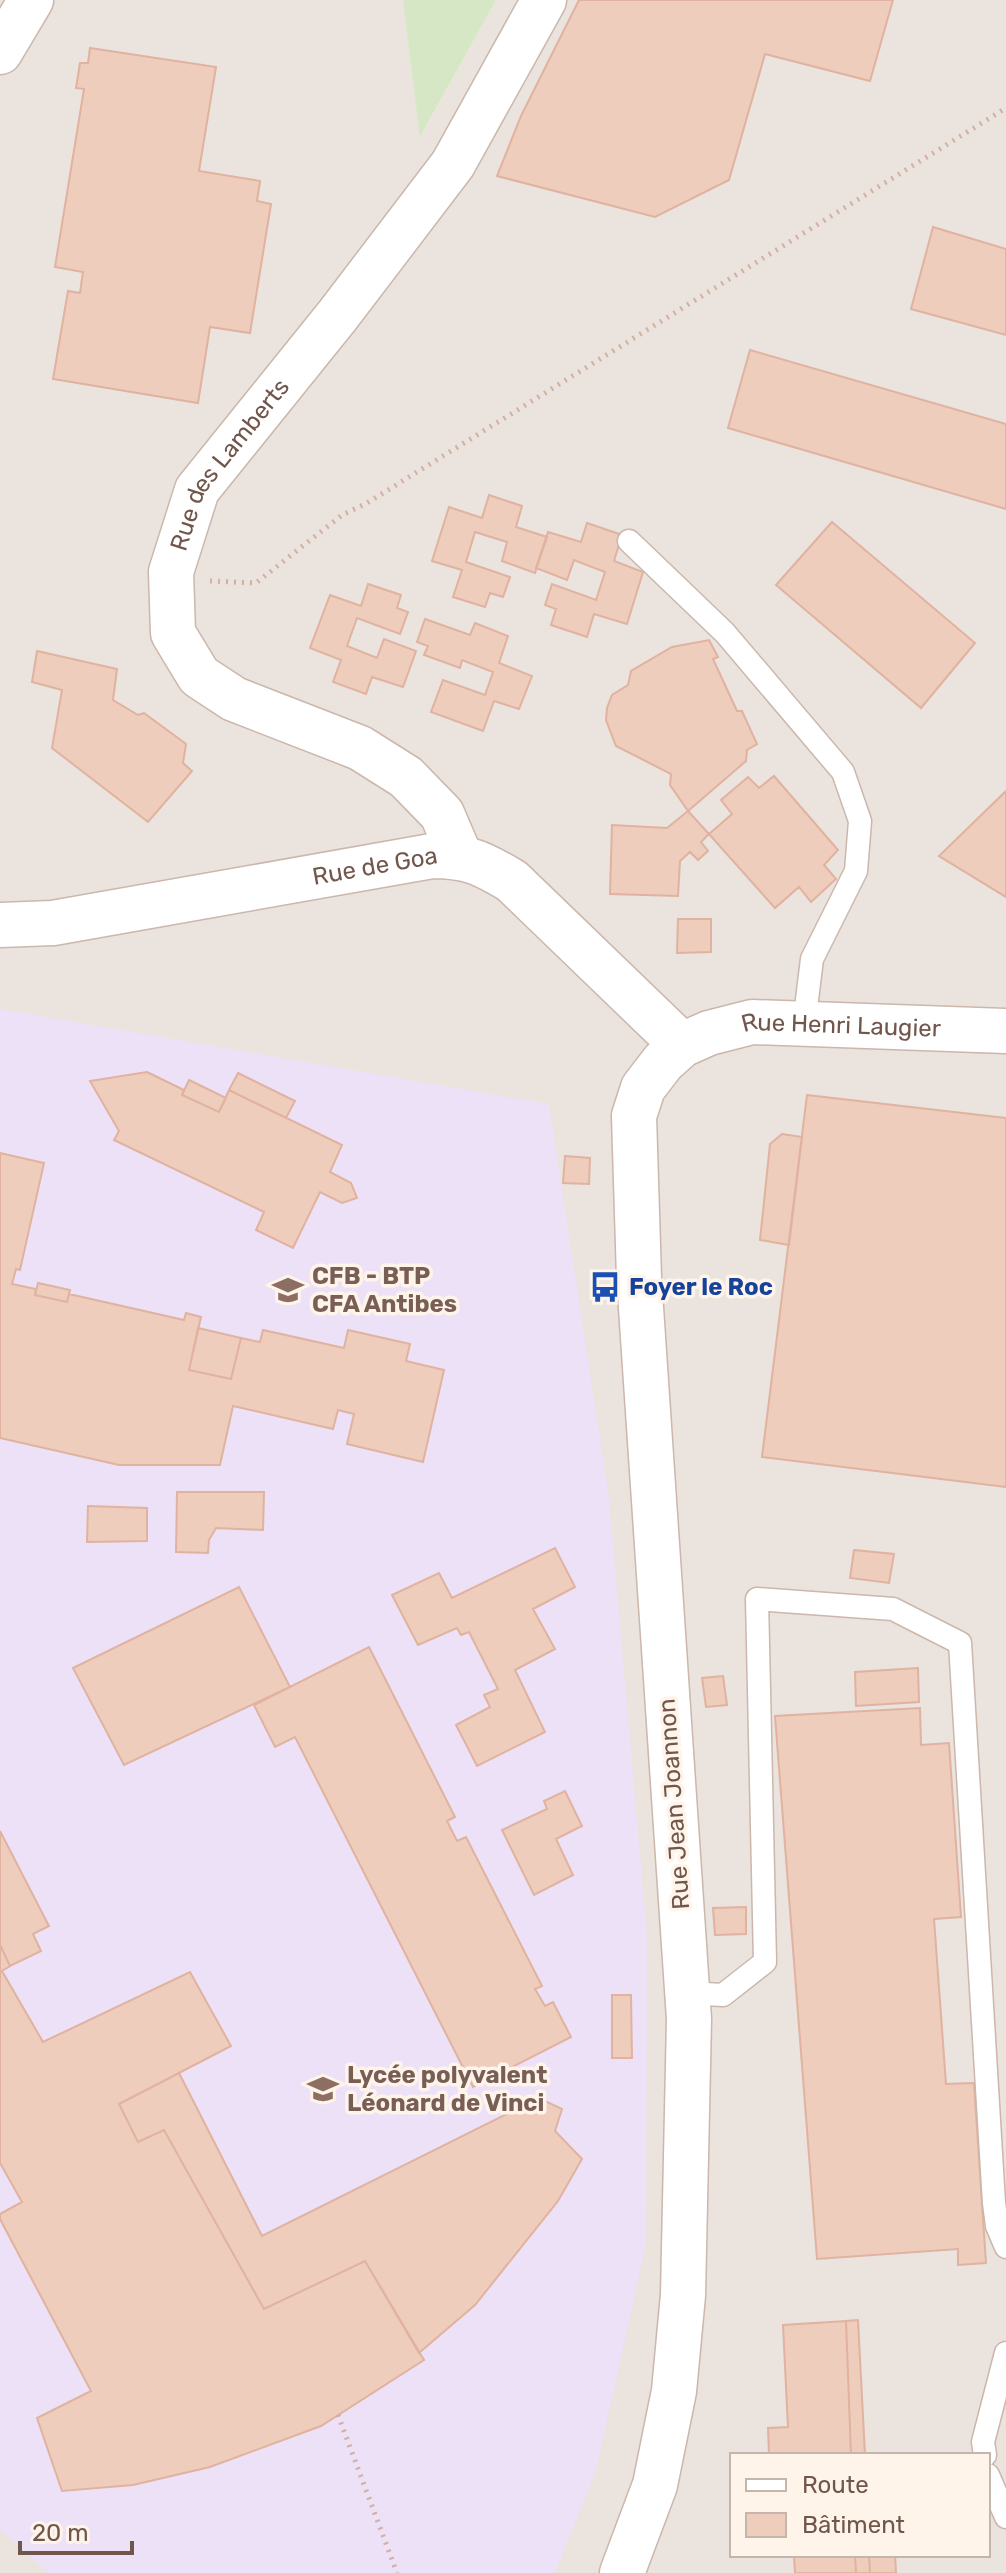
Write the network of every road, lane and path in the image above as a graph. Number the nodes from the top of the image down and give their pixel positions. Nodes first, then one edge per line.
1 (31, 0) edge
2 (544, 0) edge
3 (0, 52) edge
4 (1006, 108) edge
5 (629, 541) dead end
6 (198, 581) dead end
7 (460, 856) junction
8 (0, 925) edge
9 (804, 1024) junction
10 (1006, 1031) edge
11 (682, 1045) junction
12 (687, 1993) junction
13 (1006, 2247) edge
14 (1006, 2353) edge
15 (338, 2415) dead end
16 (985, 2453) edge
17 (990, 2480) edge
18 (1006, 2517) edge
19 (397, 2573) edge
20 (622, 2573) edge

1 - 3 street
2 - 7 street, Rue des Lamberts
4 - 6 path
5 - 9 lane
7 - 8 street, Rue de Goa
7 - 11 street, Rue de Goa
9 - 10 street, Rue Henri Laugier
9 - 11 street, Rue Henri Laugier
11 - 12 street, Rue Jean Joannon
12 - 13 lane
12 - 20 street, Rue Jean Joannon
14 - 16 lane
15 - 19 path
17 - 18 lane

